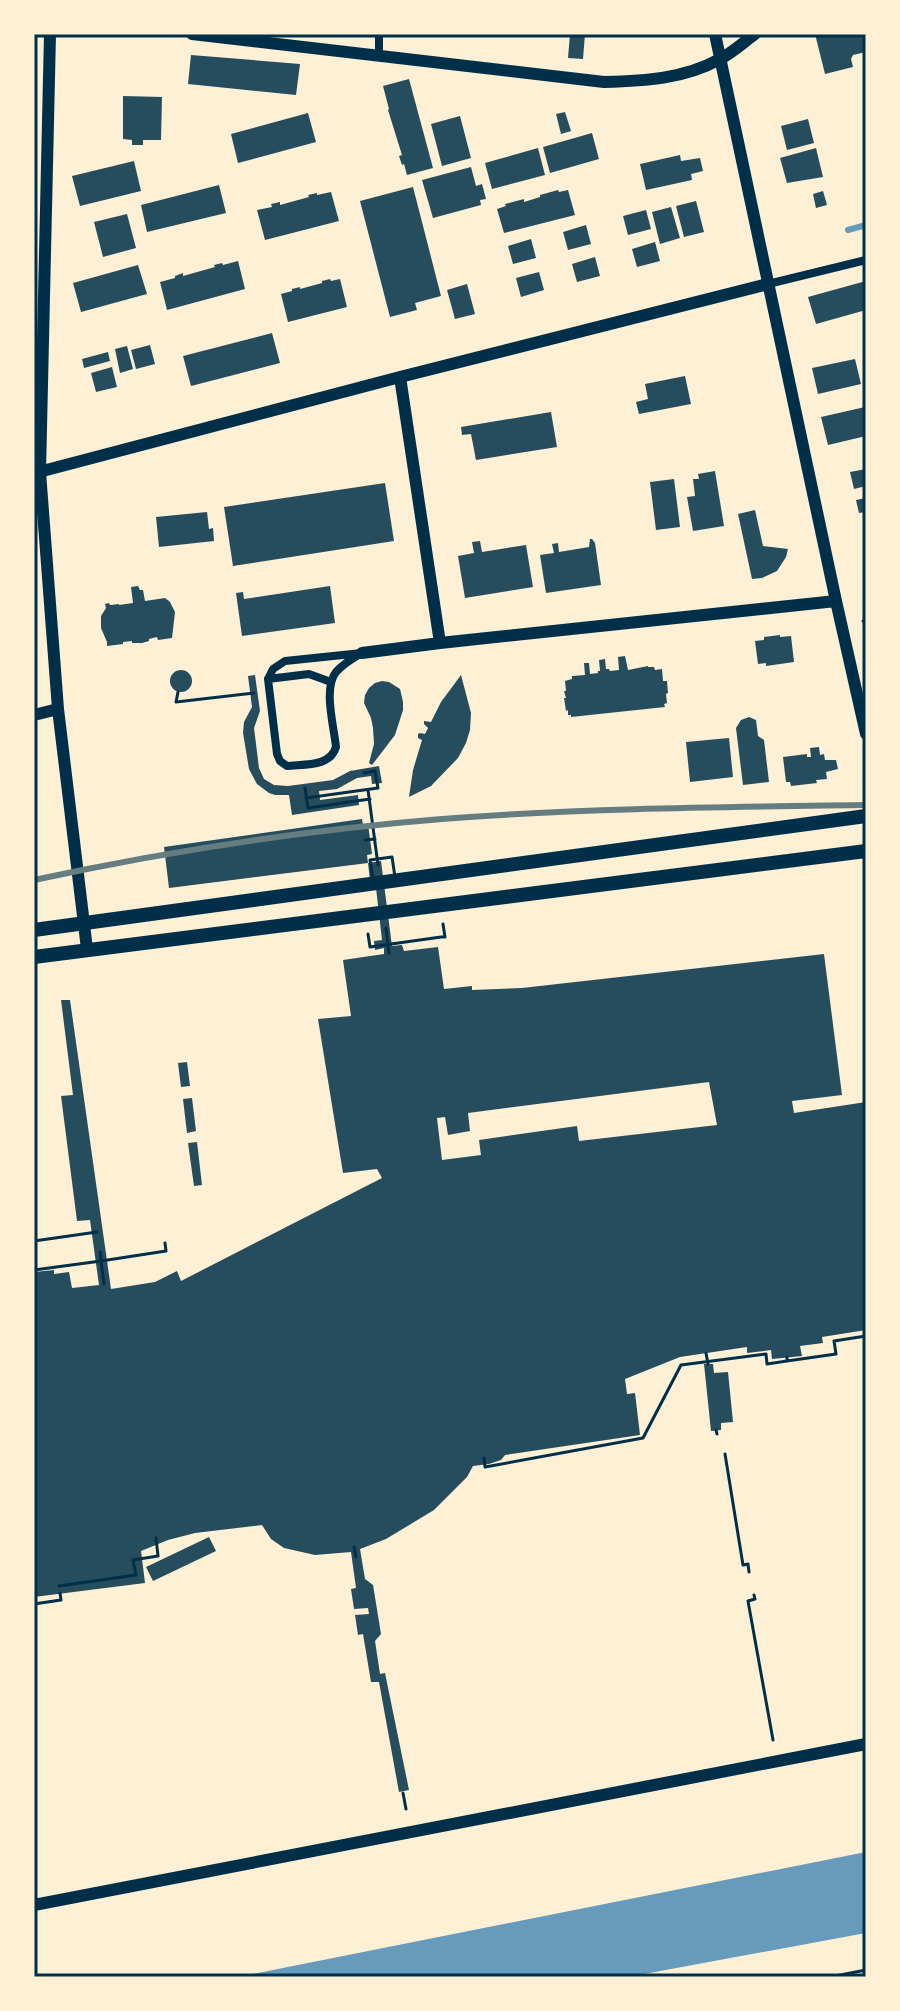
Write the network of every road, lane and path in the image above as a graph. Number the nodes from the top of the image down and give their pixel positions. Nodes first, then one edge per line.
1 (50, 34) edge
2 (192, 34) edge
3 (379, 34) edge
4 (715, 34) edge
5 (755, 34) edge
6 (379, 57) junction
7 (720, 59) junction
8 (40, 173) edge
9 (866, 260) edge
10 (768, 284) junction
11 (400, 377) junction
12 (37, 473) edge
13 (836, 601) junction
14 (440, 643) junction
15 (362, 653) junction
16 (268, 679) junction
17 (331, 682) junction
18 (178, 692) dead end
19 (254, 693) dead end
20 (58, 709) junction
21 (34, 715) edge
22 (866, 734) edge
23 (364, 773) dead end
24 (305, 788) dead end
25 (368, 790) junction
26 (306, 798) junction
27 (370, 799) junction
28 (866, 816) edge
29 (375, 839) junction
30 (365, 840) dead end
31 (866, 851) edge
32 (371, 862) dead end
33 (84, 923) junction
34 (443, 924) dead end
35 (34, 930) edge
36 (368, 934) dead end
37 (87, 949) junction
38 (34, 957) edge
39 (97, 1232) dead end
40 (34, 1241) edge
41 (165, 1243) dead end
42 (100, 1252) dead end
43 (101, 1261) junction
44 (34, 1270) edge
45 (104, 1284) dead end
46 (866, 1336) edge
47 (706, 1353) dead end
48 (707, 1362) junction
49 (725, 1454) dead end
50 (484, 1458) dead end
51 (156, 1538) dead end
52 (354, 1547) dead end
53 (356, 1557) dead end
54 (749, 1572) dead end
55 (59, 1586) dead end
56 (60, 1593) dead end
57 (754, 1595) dead end
58 (34, 1604) edge
59 (773, 1740) dead end
60 (866, 1744) edge
61 (403, 1793) dead end
62 (406, 1809) dead end
63 (34, 1905) edge
64 (866, 1970) edge
65 (830, 1977) edge

1 - 8 street
2 - 6 street
3 - 6 street
4 - 7 street
5 - 7 street
6 - 7 street
7 - 10 street
8 - 12 street
9 - 10 street
10 - 11 street
10 - 13 street
11 - 12 street
11 - 14 street
12 - 20 street
13 - 14 street
13 - 22 street
14 - 15 street
15 - 16 street
15 - 17 street
16 - 17 street
16 - 17 street
18 - 19 path
20 - 21 street
20 - 33 street
23 - 25 path
24 - 26 path
25 - 26 path
25 - 27 path
26 - 27 path
27 - 29 path
28 - 33 main road
29 - 30 path
29 - 32 path
31 - 37 main road
33 - 35 main road
33 - 37 street
34 - 36 path
37 - 38 main road
39 - 40 path
41 - 43 path
42 - 43 path
43 - 44 path
43 - 45 path
46 - 48 path
47 - 48 path
48 - 50 path
49 - 54 path
51 - 55 path
52 - 53 path
56 - 58 path
57 - 59 path
60 - 63 street
61 - 62 path
64 - 65 path

